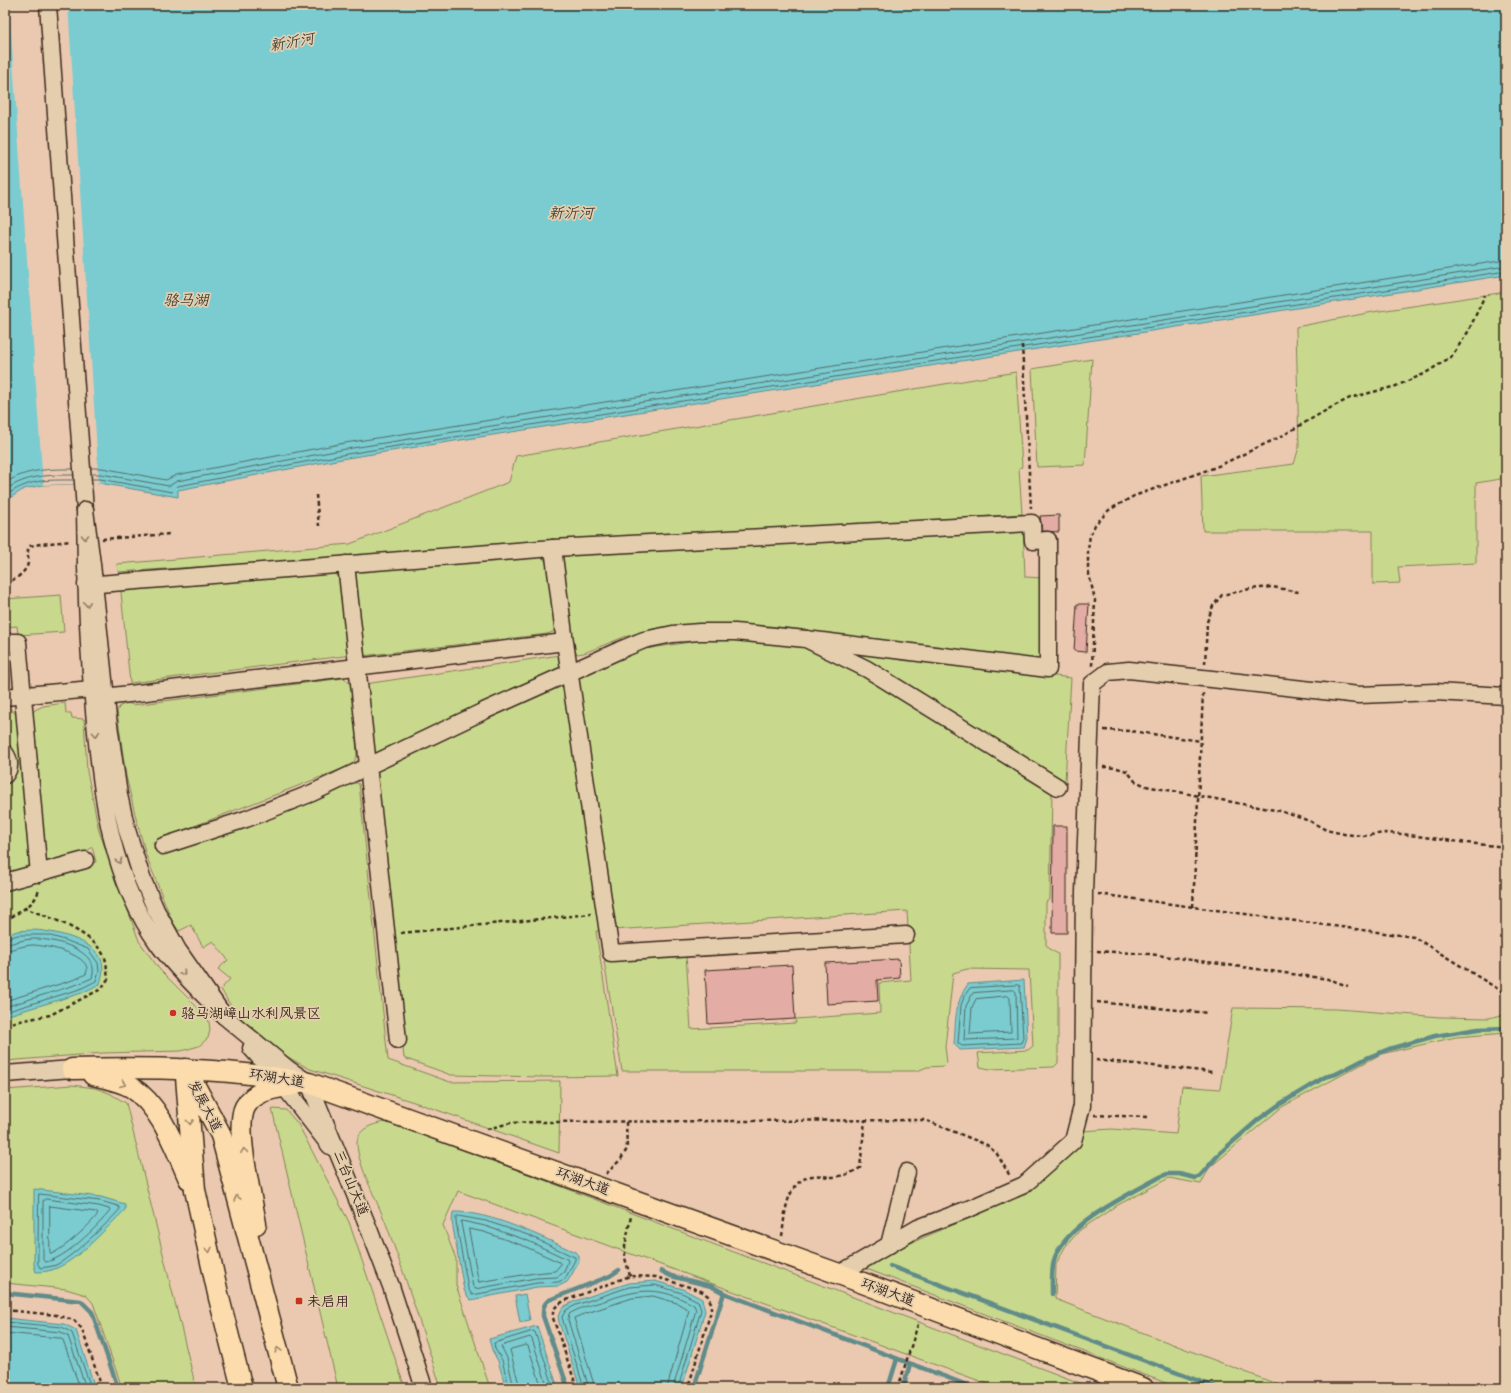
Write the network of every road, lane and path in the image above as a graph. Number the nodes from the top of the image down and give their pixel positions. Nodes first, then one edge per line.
1 (48, 5) edge
2 (1485, 295) dead end
3 (1022, 345) dead end
4 (316, 495) dead end
5 (1032, 523) junction
6 (319, 526) dead end
7 (553, 548) junction
8 (346, 564) junction
9 (90, 585) junction
10 (1299, 592) dead end
11 (806, 639) junction
12 (5, 642) edge
13 (565, 642) junction
14 (357, 668) junction
15 (570, 672) junction
16 (1204, 678) junction
17 (1092, 684) junction
18 (99, 693) junction
19 (23, 695) junction
20 (1506, 696) edge
21 (5, 698) edge
22 (1090, 729) junction
23 (1201, 741) junction
24 (29, 760) junction
25 (6, 764) edge
26 (367, 767) junction
27 (1088, 767) junction
28 (1058, 787) dead end
29 (1198, 796) junction
30 (121, 807) junction
31 (105, 809) junction
32 (130, 839) junction
33 (113, 844) junction
34 (163, 846) dead end
35 (1506, 847) edge
36 (86, 860) dead end
37 (1506, 871) edge
38 (39, 874) junction
39 (5, 882) edge
40 (1084, 892) junction
41 (1193, 907) junction
42 (24, 908) junction
43 (605, 912) junction
44 (5, 921) edge
45 (386, 934) junction
46 (906, 935) dead end
47 (1506, 937) edge
48 (1083, 950) junction
49 (1348, 986) dead end
50 (1506, 994) edge
51 (1083, 1001) junction
52 (1208, 1014) dead end
53 (224, 1016) junction
54 (5, 1024) edge
55 (398, 1040) dead end
56 (1082, 1058) junction
57 (72, 1069) junction
58 (186, 1069) junction
59 (1212, 1072) dead end
60 (5, 1074) edge
61 (280, 1082) junction
62 (309, 1083) junction
63 (1080, 1114) junction
64 (1148, 1117) dead end
65 (865, 1120) junction
66 (626, 1122) junction
67 (464, 1138) junction
68 (341, 1160) junction
69 (907, 1172) dead end
70 (595, 1186) junction
71 (1017, 1188) junction
72 (195, 1190) junction
73 (634, 1200) junction
74 (889, 1245) junction
75 (780, 1253) junction
76 (839, 1274) junction
77 (630, 1276) junction
78 (924, 1306) junction
79 (5, 1310) edge
80 (268, 1314) junction
81 (102, 1388) edge
82 (242, 1388) edge
83 (288, 1388) edge
84 (424, 1388) edge
85 (577, 1388) edge
86 (688, 1388) edge
87 (898, 1388) edge
88 (1143, 1388) edge

1 - 9 street, bridge
2 - 17 path
3 - 5 path
4 - 6 path
5 - 7 street
5 - 11 street
7 - 8 street
7 - 13 street
8 - 9 street
8 - 14 street
9 - 18 street
10 - 16 path
11 - 15 street
11 - 28 street
12 - 19 street
13 - 14 street
13 - 15 street
14 - 18 street
14 - 26 street
15 - 26 street
15 - 43 street
16 - 17 street
16 - 20 street
16 - 23 path
17 - 22 street
18 - 19 street
18 - 30 street
18 -> 31 street
19 - 21 street
19 - 24 street
22 - 23 path
22 - 27 street
23 - 29 path
24 - 25 street
24 - 38 street
26 - 34 street
26 - 45 street
27 - 29 path
27 - 40 street
29 - 35 path
29 - 41 path
30 - 31 street
30 - 32 street
31 - 33 street
32 - 33 street
32 - 53 street
33 -> 53 street
36 - 38 street
37 - 47 path
38 - 39 street
38 - 42 path
40 - 41 path
40 - 48 street
41 - 50 path
42 - 44 path
42 - 54 path
43 - 45 path
43 - 46 street
45 - 55 street
48 - 49 path
48 - 51 street
51 - 52 path
51 - 56 street
53 - 61 street
53 - 62 street
56 - 59 path
56 - 63 street
57 - 58 main road, 环湖大道
57 - 60 street, 环湖大道
57 -> 72 main road
58 - 61 main road, 环湖大道
58 -> 72 main road, 发展大道
80 -> 58 main road, 发展大道
61 - 62 main road
61 - 68 street
80 -> 61 main road
62 - 67 main road, 环湖大道
62 - 68 street, 三台山大道
63 - 64 path
63 - 71 street
65 - 66 path
65 - 71 path
65 - 75 path
66 - 67 path
66 - 70 path
67 - 70 main road, 环湖大道
68 - 84 street, 三台山大道
69 - 74 street
70 - 73 main road, 环湖大道
71 - 74 street
72 -> 82 main road, 发展大道
73 - 75 main road, 环湖大道
73 - 77 path
74 - 76 street
75 - 76 main road, 环湖大道
76 - 78 main road, 环湖大道
77 - 85 path
77 - 86 path
78 - 87 path
78 - 88 main road, 环湖大道
79 - 81 path
83 -> 80 main road, 发展大道

